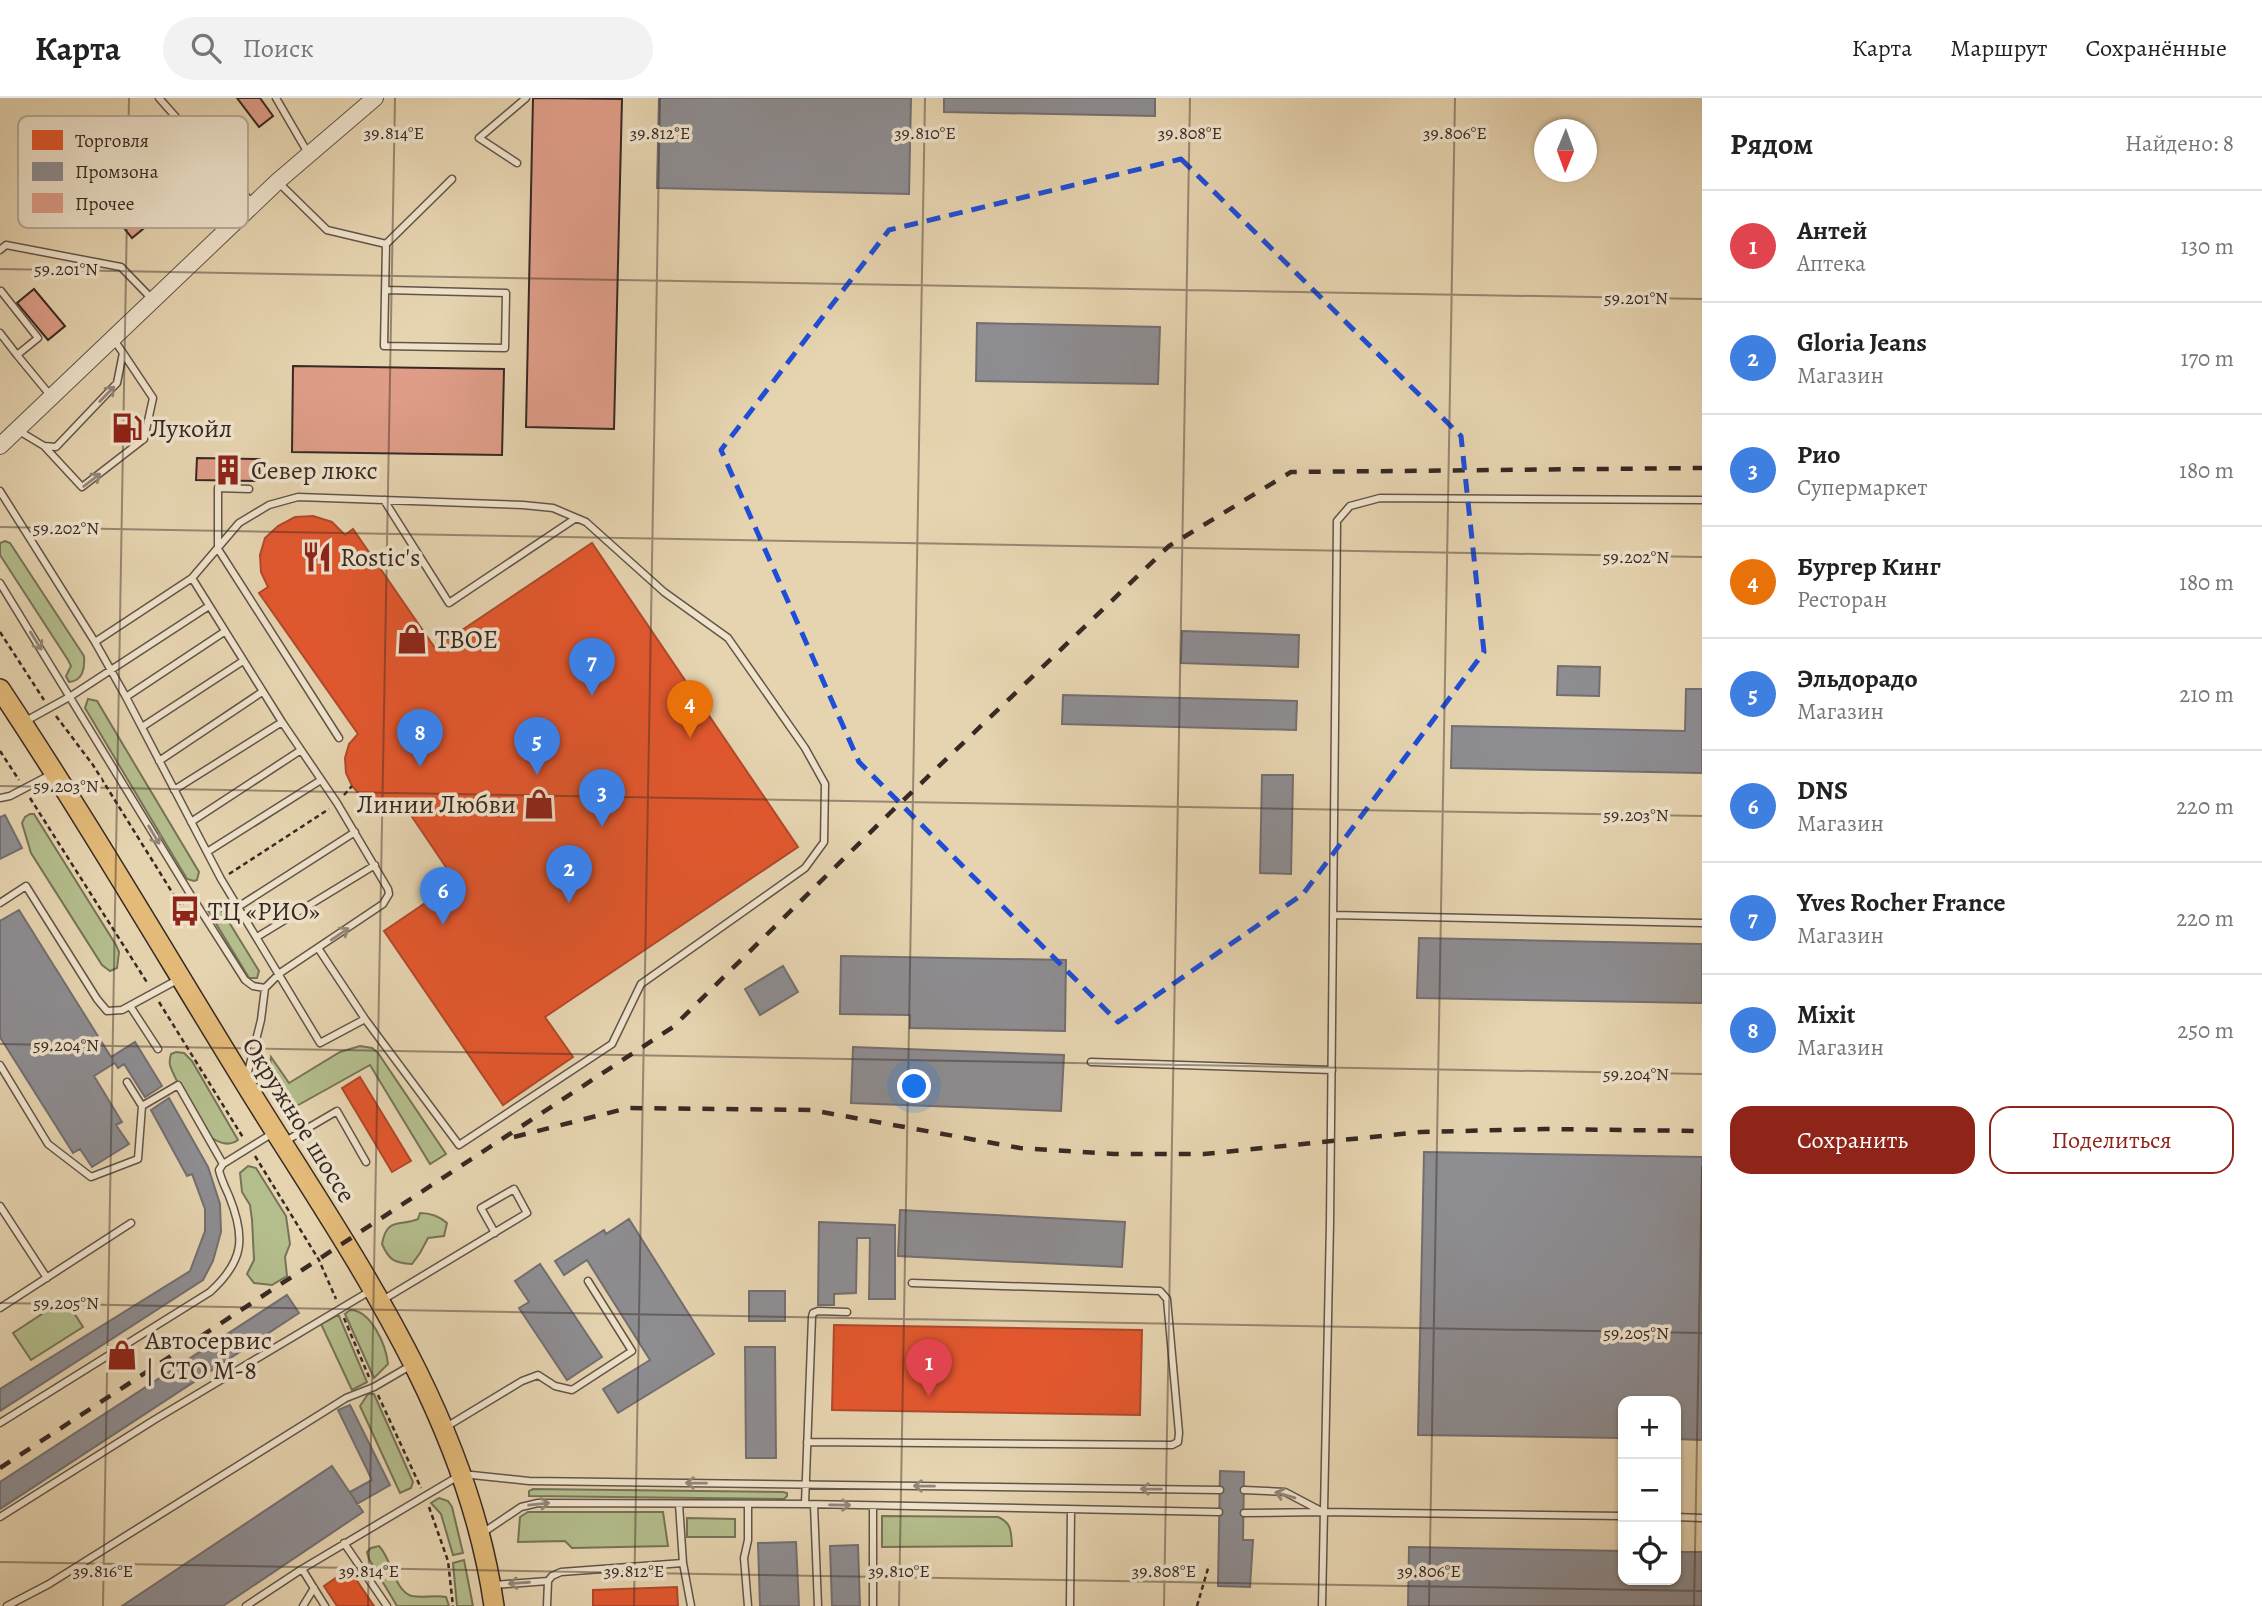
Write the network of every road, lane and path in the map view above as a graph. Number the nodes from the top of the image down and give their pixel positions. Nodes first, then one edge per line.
1 (159, 98) edge
2 (276, 98) edge
3 (375, 98) edge
4 (526, 98) edge
5 (175, 116) edge
6 (309, 154) junction
7 (517, 163) dead end
8 (452, 178) dead end
9 (278, 181) junction
10 (248, 197) edge
11 (254, 204) junction
12 (248, 210) edge
13 (228, 228) edge
14 (0, 238) edge
15 (386, 244) junction
16 (3, 247) edge
17 (386, 290) junction
18 (1, 291) edge
19 (152, 299) junction
20 (0, 333) edge
21 (113, 338) junction
22 (123, 352) junction
23 (18, 355) junction
24 (51, 397) junction
25 (17, 430) junction
26 (0, 446) edge
27 (44, 446) junction
28 (249, 489) dead end
29 (0, 491) edge
30 (384, 500) junction
31 (1702, 500) edge
32 (576, 518) junction
33 (218, 549) junction
34 (191, 578) junction
35 (0, 583) edge
36 (209, 606) junction
37 (0, 632) edge
38 (224, 632) junction
39 (95, 642) junction
40 (243, 661) junction
41 (110, 670) junction
42 (0, 689) edge
43 (262, 692) junction
44 (71, 696) junction
45 (126, 697) junction
46 (49, 707) junction
47 (282, 722) junction
48 (22, 723) junction
49 (142, 727) junction
50 (340, 738) dead end
51 (301, 750) junction
52 (0, 751) edge
53 (159, 761) junction
54 (54, 774) junction
55 (321, 780) junction
56 (352, 786) dead end
57 (24, 789) junction
58 (174, 790) junction
59 (0, 797) edge
60 (337, 803) junction
61 (191, 822) junction
62 (355, 832) junction
63 (207, 852) junction
64 (375, 865) junction
65 (221, 879) junction
66 (192, 897) junction
67 (0, 903) edge
68 (238, 907) junction
69 (1333, 915) junction
70 (1702, 923) edge
71 (257, 937) junction
72 (318, 948) junction
73 (279, 973) junction
74 (181, 978) junction
75 (265, 988) junction
76 (153, 993) junction
77 (130, 1006) junction
78 (365, 1018) junction
79 (158, 1049) dead end
80 (1091, 1062) dead end
81 (0, 1065) edge
82 (1332, 1070) junction
83 (127, 1082) dead end
84 (244, 1083) junction
85 (142, 1106) junction
86 (279, 1137) junction
87 (249, 1147) junction
88 (366, 1162) dead end
89 (223, 1164) junction
90 (0, 1206) edge
91 (131, 1223) dead end
92 (495, 1233) junction
93 (47, 1278) junction
94 (587, 1282) dead end
95 (912, 1283) dead end
96 (376, 1296) junction
97 (0, 1308) edge
98 (340, 1308) junction
99 (847, 1312) dead end
100 (414, 1363) junction
101 (374, 1387) junction
102 (0, 1423) edge
103 (444, 1428) junction
104 (807, 1442) junction
105 (462, 1474) junction
106 (805, 1484) junction
107 (1220, 1490) dead end
108 (1244, 1490) dead end
109 (424, 1495) junction
110 (679, 1504) junction
111 (748, 1504) junction
112 (805, 1504) junction
113 (814, 1505) junction
114 (873, 1506) junction
115 (1071, 1510) junction
116 (1323, 1512) junction
117 (1219, 1513) dead end
118 (1244, 1513) dead end
119 (1618, 1516) edge
120 (0, 1517) edge
121 (1681, 1517) edge
122 (1702, 1517) edge
123 (480, 1535) junction
124 (344, 1544) junction
125 (683, 1563) junction
126 (1209, 1564) dead end
127 (302, 1569) junction
128 (548, 1581) junction
129 (491, 1585) junction
130 (313, 1588) junction
131 (7, 1606) edge
132 (246, 1606) edge
133 (303, 1606) edge
134 (325, 1606) edge
135 (387, 1606) edge
136 (453, 1606) edge
137 (494, 1606) edge
138 (547, 1606) edge
139 (691, 1606) edge
140 (748, 1606) edge
141 (818, 1606) edge
142 (873, 1606) edge
143 (1070, 1606) edge
144 (1197, 1606) edge
145 (1322, 1606) edge

1 - 5 lane
2 - 6 lane
3 - 6 street
4 - 7 lane
6 - 9 street
8 - 15 lane
9 - 11 street
9 - 15 lane
10 - 11 lane
11 - 12 street
13 - 19 street
14 - 16 lane
15 - 17 lane
16 - 19 lane
17 - 17 lane
18 - 23 lane
19 - 21 street
20 - 23 lane
21 - 22 lane
21 - 24 street
27 -> 22 lane
27 -> 22 lane
23 - 24 lane
24 - 25 street
25 - 26 street
25 - 27 lane
28 - 33 lane
29 - 39 lane
30 - 32 lane
30 - 32 lane
30 - 33 lane
31 - 69 lane
32 - 78 lane
33 - 34 lane
33 - 50 lane
34 - 36 lane
34 - 39 lane
35 -> 44 lane
36 - 38 lane
36 - 41 lane
37 - 46 path
38 - 40 lane
38 - 45 lane
39 - 41 lane
40 - 43 lane
40 - 49 lane
41 - 44 lane
41 - 45 lane
42 - 48 main road, Окружное шоссе
43 - 47 lane
43 - 53 lane
44 - 46 lane
44 -> 66 lane
45 - 49 lane
46 - 48 lane
46 - 66 path
47 - 51 lane
47 - 58 lane
48 - 54 main road, Окружное шоссе
49 - 53 lane
51 - 55 lane
51 - 61 lane
52 - 57 path
53 - 58 lane
54 - 57 lane
54 - 74 main road, Окружное шоссе
55 - 60 lane
55 - 63 lane
56 - 60 path
57 - 59 lane
57 - 76 path
58 - 61 lane
60 - 62 lane
60 - 65 path
61 - 63 lane
62 - 64 lane
62 - 68 lane
63 - 65 lane
64 - 71 lane
72 -> 64 lane
65 - 68 lane
66 - 75 lane
67 - 77 lane
68 - 71 lane
69 - 70 lane
69 - 82 lane
71 - 73 lane
72 - 73 lane
72 - 78 lane
73 - 75 lane
73 - 78 lane
74 - 76 lane
74 - 84 main road, Окружное шоссе
75 - 84 lane
76 - 77 lane
76 - 87 path
77 - 79 lane
80 - 82 lane
81 - 85 lane
82 - 116 lane
83 - 85 lane
84 - 86 main road, Окружное шоссе
85 - 89 lane
86 - 87 lane
86 - 88 lane
86 - 96 main road, Окружное шоссе
87 - 89 lane
87 - 98 path
89 - 102 lane
90 - 93 lane
91 - 93 lane
92 - 92 lane
92 - 96 lane
93 - 97 lane
94 - 103 lane
95 - 104 lane
96 - 98 lane
96 - 100 main road, Окружное шоссе
98 - 101 path
98 - 120 lane
99 - 104 lane
100 - 101 lane
100 - 103 main road, Окружное шоссе
101 - 109 path
101 - 131 lane
103 - 105 main road, Окружное шоссе
104 - 106 lane
106 -> 105 lane
105 - 109 lane
105 - 123 main road, Окружное шоссе
107 -> 106 lane
106 - 112 lane
116 -> 108 lane
109 - 124 lane
109 - 136 path
110 - 111 lane
123 -> 110 lane
110 - 125 lane
111 - 112 lane
111 - 140 lane
112 - 113 lane
113 -> 114 lane
113 - 141 lane
114 - 115 lane
114 - 142 lane
115 - 117 lane
115 - 143 lane
116 - 118 lane
116 - 119 lane
116 - 145 lane
121 - 122 lane
123 - 129 main road, Окружное шоссе
124 - 127 lane
124 - 135 lane
125 - 128 lane
125 - 139 lane
126 - 144 path
127 - 130 lane
127 - 132 lane
128 -> 129 lane
128 - 138 lane
129 - 137 main road, Окружное шоссе
130 - 133 lane
130 - 134 lane

